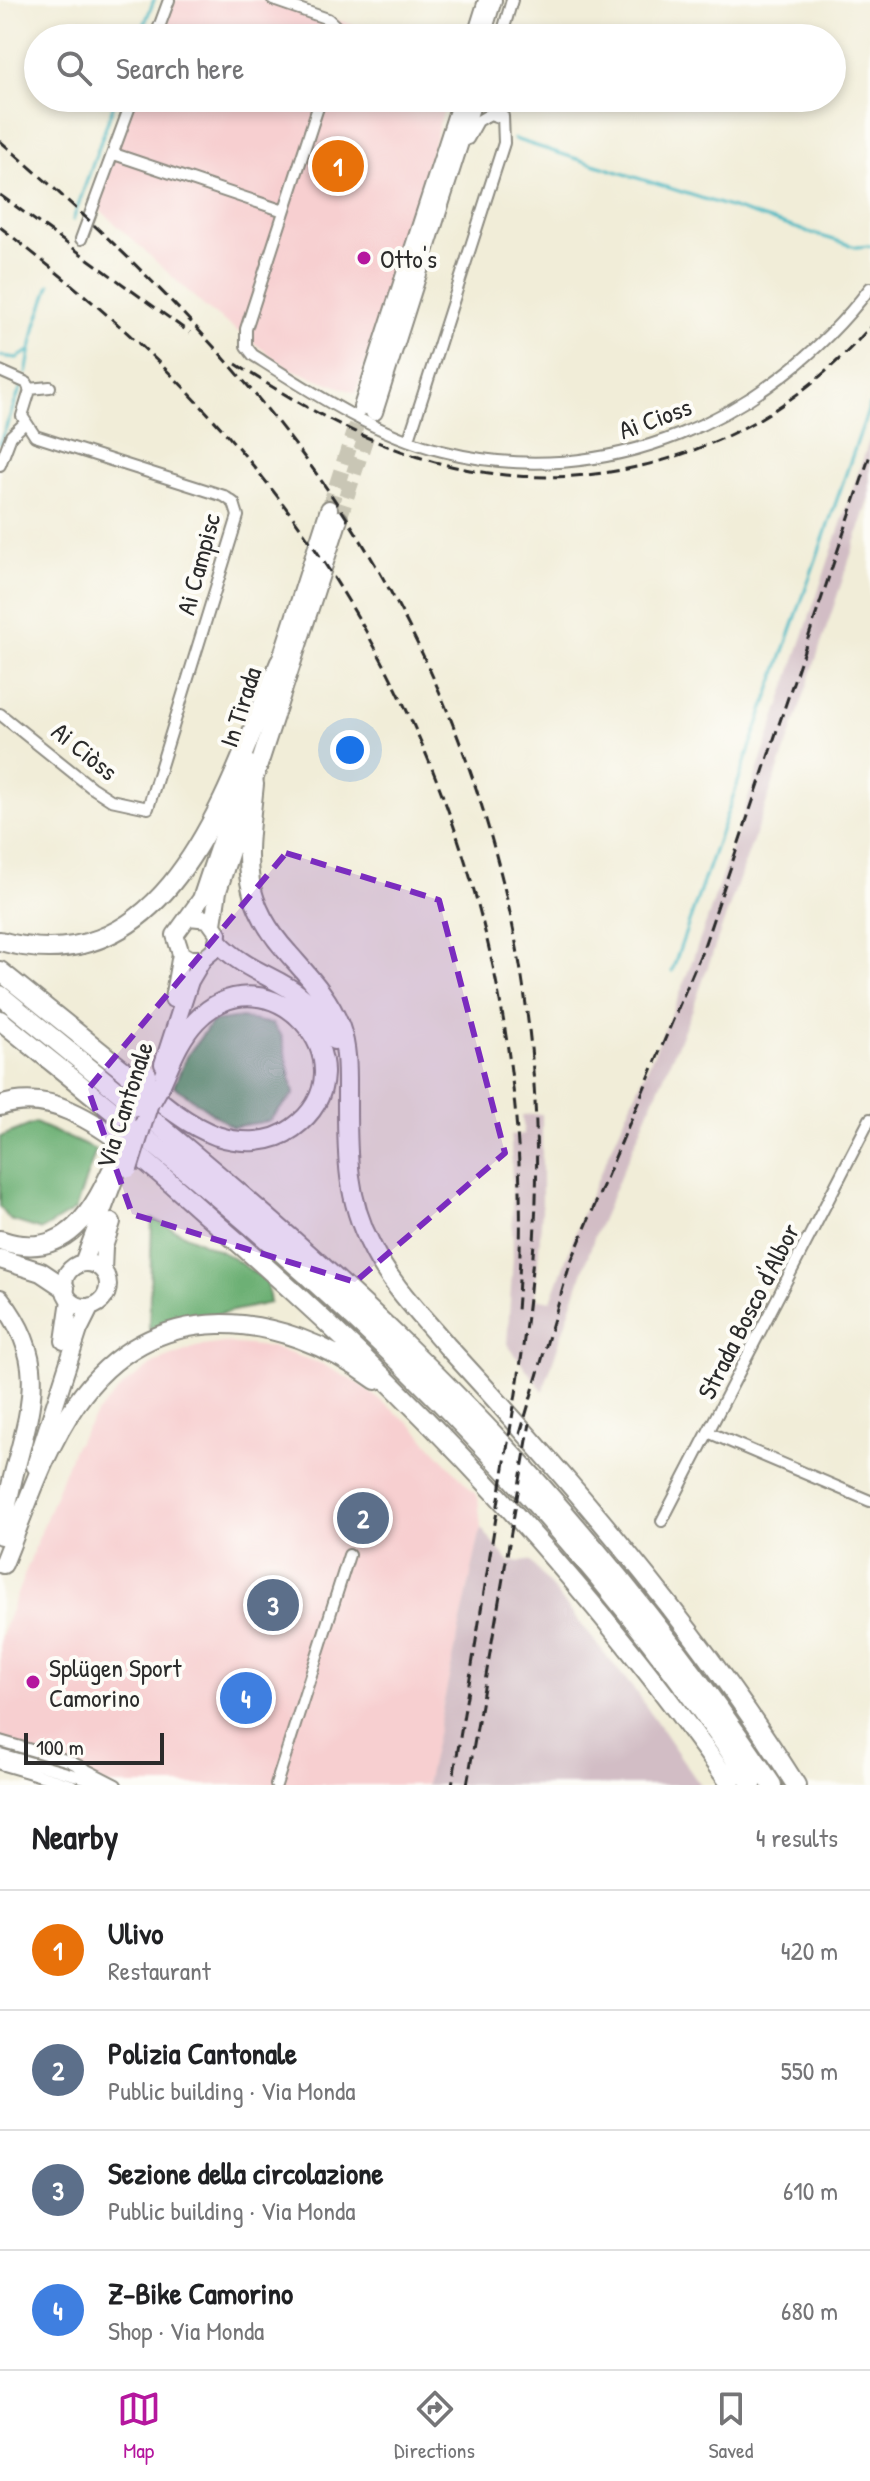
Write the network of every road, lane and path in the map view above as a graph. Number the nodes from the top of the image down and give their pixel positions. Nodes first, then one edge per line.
1 (169, 0) edge
2 (273, 0) edge
3 (484, 0) edge
4 (493, 0) edge
5 (503, 0) edge
6 (512, 0) edge
7 (160, 24) edge
8 (333, 24) edge
9 (476, 24) edge
10 (485, 24) edge
11 (496, 24) edge
12 (505, 24) edge
13 (128, 112) edge
14 (316, 112) edge
15 (455, 112) edge
16 (470, 112) edge
17 (479, 112) edge
18 (496, 112) edge
19 (503, 120) junction
20 (474, 126) junction
21 (114, 154) junction
22 (449, 177) junction
23 (284, 211) junction
24 (81, 239) dead end
25 (870, 288) edge
26 (0, 371) edge
27 (50, 387) dead end
28 (30, 389) junction
29 (24, 424) junction
30 (409, 439) junction
31 (0, 465) edge
32 (280, 662) junction
33 (0, 714) edge
34 (254, 784) junction
35 (148, 808) joint
36 (190, 917) junction
37 (216, 933) junction
38 (0, 941) edge
39 (181, 954) junction
40 (203, 959) junction
41 (0, 971) edge
42 (0, 995) edge
43 (0, 1020) edge
44 (347, 1081) junction
45 (155, 1085) junction
46 (0, 1106) edge
47 (870, 1119) edge
48 (131, 1128) joint
49 (122, 1163) junction
50 (0, 1240) edge
51 (0, 1259) edge
52 (83, 1263) junction
53 (103, 1271) junction
54 (68, 1294) junction
55 (0, 1299) edge
56 (91, 1306) junction
57 (710, 1433) junction
58 (440, 1435) junction
59 (870, 1501) edge
60 (662, 1521) dead end
61 (1, 1537) edge
62 (349, 1555) dead end
63 (2, 1569) edge
64 (0, 1741) edge
65 (0, 1754) edge
66 (0, 1764) edge
67 (83, 1778) junction
68 (72, 1785) edge
69 (94, 1785) edge
70 (108, 1785) edge
71 (116, 1785) edge
72 (276, 1785) edge
73 (731, 1785) edge
74 (752, 1785) edge
75 (772, 1785) edge
76 (796, 1785) edge

1 - 7 street
2 - 8 street
3 - 9 street
4 - 10 main road
5 - 11 main road
6 - 12 street
13 - 21 street
14 - 23 street
15 - 22 main road
16 - 22 main road
17 - 20 street
18 - 19 street
19 - 20 street
19 - 30 street
20 - 22 street
21 - 23 street
21 - 24 street
23 - 30 street, Ai Cioss
25 - 30 street, Ai Cioss
26 - 28 street
27 - 28 street
28 - 29 street
29 - 31 street
29 - 35 street, Ai Campisc
32 - 34 main road, In Tirada
32 - 36 main road, In Tirada
32 - 38 highway
33 - 35 street, Ai Ciòss
34 - 37 main road
34 - 44 highway
36 - 37 main road
36 - 39 main road
37 - 40 main road
37 - 44 highway
39 - 40 main road
39 - 45 main road, Via Cantonale
40 - 45 main road, Via Cantonale
41 - 45 highway
42 - 75 highway
43 - 74 highway
44 - 76 highway
45 - 48 main road, Via Cantonale, bridge
45 - 49 main road, Via Cantonale, bridge
46 - 58 highway
47 - 57 street, Strada Bosco d'Albor
48 - 49 highway, bridge
49 - 50 highway
49 - 52 main road, Via Cantonale
49 - 53 main road, Via Cantonale
51 - 54 highway
52 - 53 main road
52 - 54 main road
53 - 56 main road
54 - 56 main road
54 - 61 main road
55 - 61 highway
56 - 63 main road
57 - 59 street
57 - 60 street, Strada Bosco d'Albor
58 - 63 highway
58 - 73 highway
62 - 72 street
64 - 71 street
65 - 67 street
66 - 68 street
67 - 69 street
67 - 70 street

